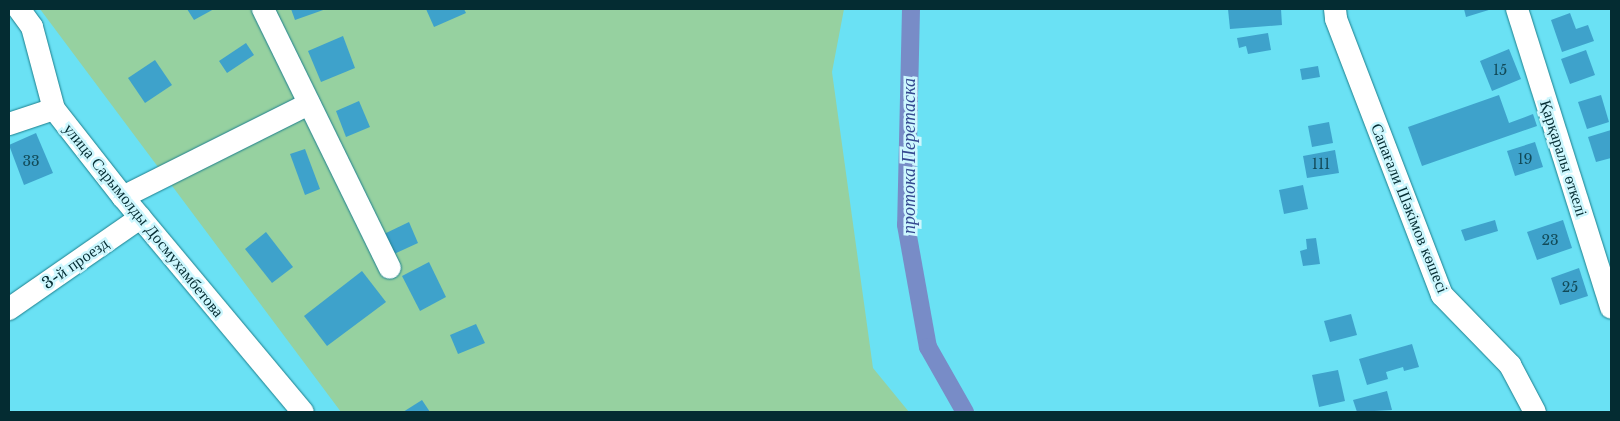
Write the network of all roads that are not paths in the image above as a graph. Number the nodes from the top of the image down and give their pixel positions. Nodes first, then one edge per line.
1 (19, 9) edge
2 (263, 9) edge
3 (1335, 9) edge
4 (1517, 9) edge
5 (309, 104) junction
6 (54, 109) junction
7 (9, 124) edge
8 (123, 197) junction
9 (140, 218) junction
10 (390, 268) dead end
11 (1611, 308) edge
12 (9, 309) edge
13 (304, 412) edge
14 (1534, 412) edge

1 - 6 street, улица Сарымолды Досмухамбетова
2 - 5 street
3 - 14 street, Сапағали Шәкімов көшесі
4 - 11 street, Қарқаралы өткелі
5 - 8 street
5 - 10 street
6 - 7 street
6 - 8 street, улица Сарымолды Досмухамбетова
8 - 9 street, улица Сарымолды Досмухамбетова
9 - 12 street, 3-й проезд
9 - 13 street, улица Сарымолды Досмухамбетова

